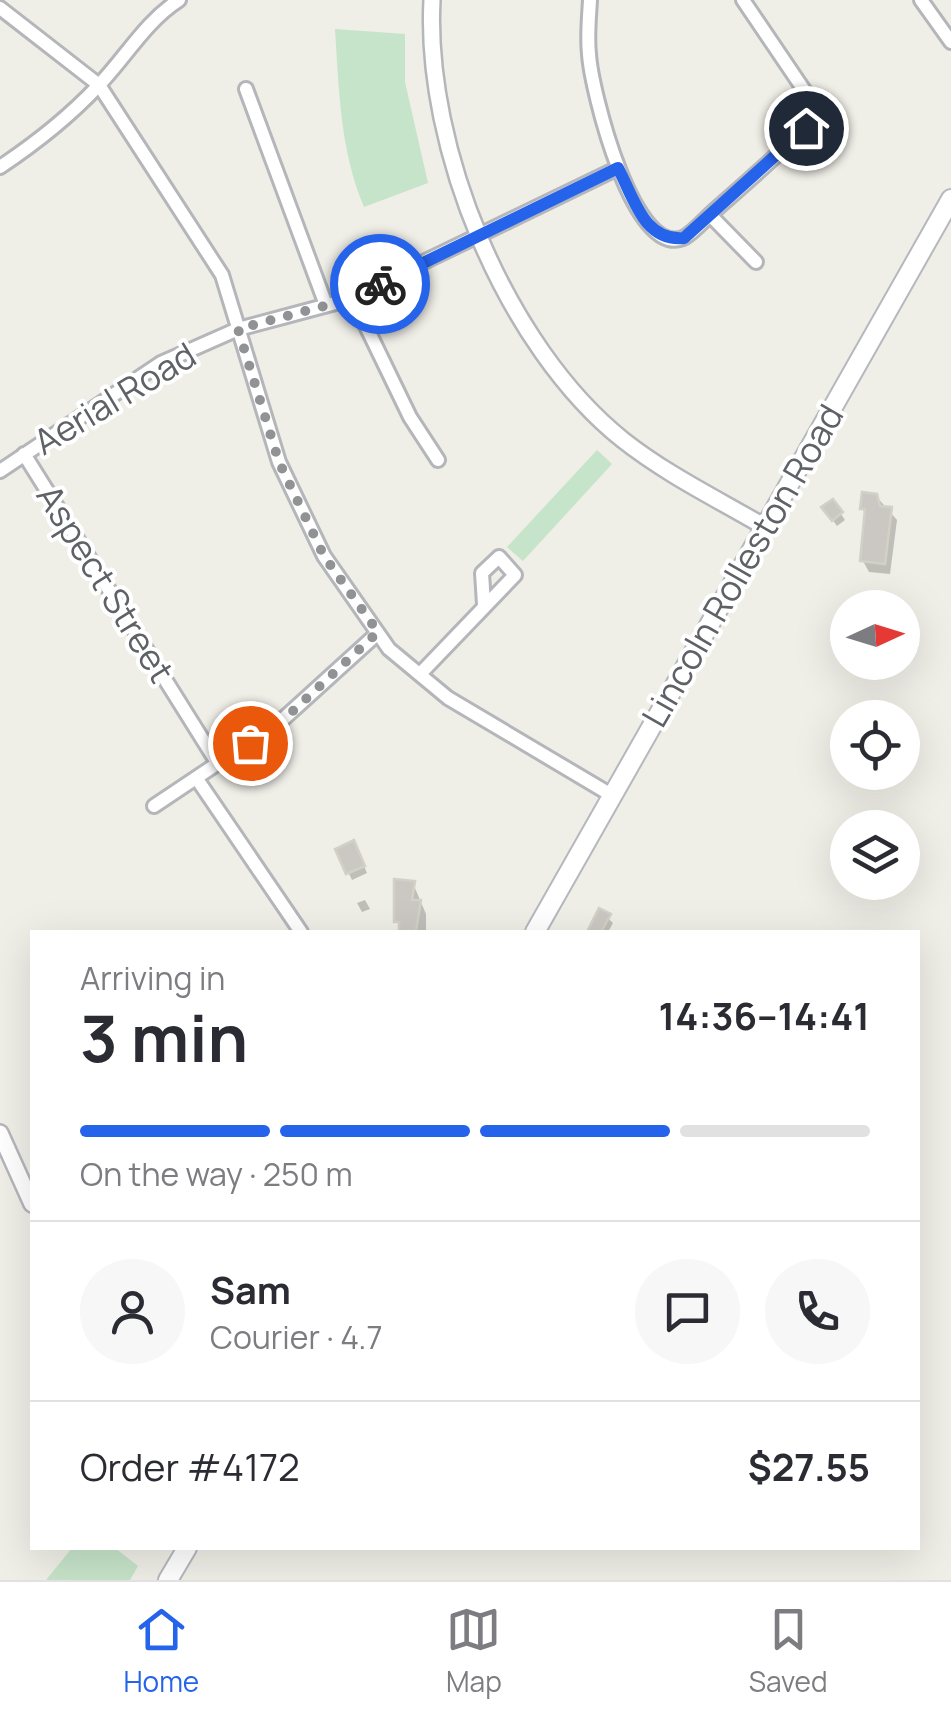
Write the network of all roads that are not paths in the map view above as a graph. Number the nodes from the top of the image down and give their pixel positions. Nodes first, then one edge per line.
1 (179, 0) edge
2 (432, 0) edge
3 (590, 0) edge
4 (743, 0) edge
5 (921, 0) edge
6 (0, 8) edge
7 (951, 42) edge
8 (99, 85) junction
9 (246, 89) dead end
10 (0, 166) edge
11 (618, 168) junction
12 (951, 199) edge
13 (710, 215) junction
14 (479, 235) junction
15 (756, 262) dead end
16 (352, 297) junction
17 (326, 306) junction
18 (238, 329) junction
19 (24, 454) junction
20 (438, 460) dead end
21 (0, 470) edge
22 (765, 526) junction
23 (484, 604) dead end
24 (378, 632) junction
25 (420, 674) junction
26 (218, 764) junction
27 (197, 779) junction
28 (612, 796) junction
29 (154, 806) dead end
30 (301, 930) edge
31 (536, 930) edge
32 (0, 1133) edge
33 (30, 1200) edge
34 (186, 1550) edge
35 (168, 1580) edge

1 - 8 street
2 - 14 street
3 - 11 street
4 - 13 street
5 - 7 street
6 - 8 street
8 - 10 street
8 - 18 street
9 - 17 street
11 - 13 street
11 - 14 street, Aerial Road
12 - 22 main road, Lincoln Rolleston Road
13 - 15 street
14 - 16 street, Aerial Road
14 - 22 street
16 - 17 street, Aerial Road
16 - 20 street
17 - 18 street, Aerial Road
18 - 19 street, Aerial Road
18 - 24 street
19 - 21 street, Aerial Road
19 - 26 street, Aspect Street
22 - 28 main road, Lincoln Rolleston Road
23 - 25 street
24 - 25 street
24 - 26 street
25 - 28 street
26 - 27 street
27 - 29 street
27 - 30 street
28 - 31 main road, Lincoln Rolleston Road
32 - 33 street
34 - 35 main road

